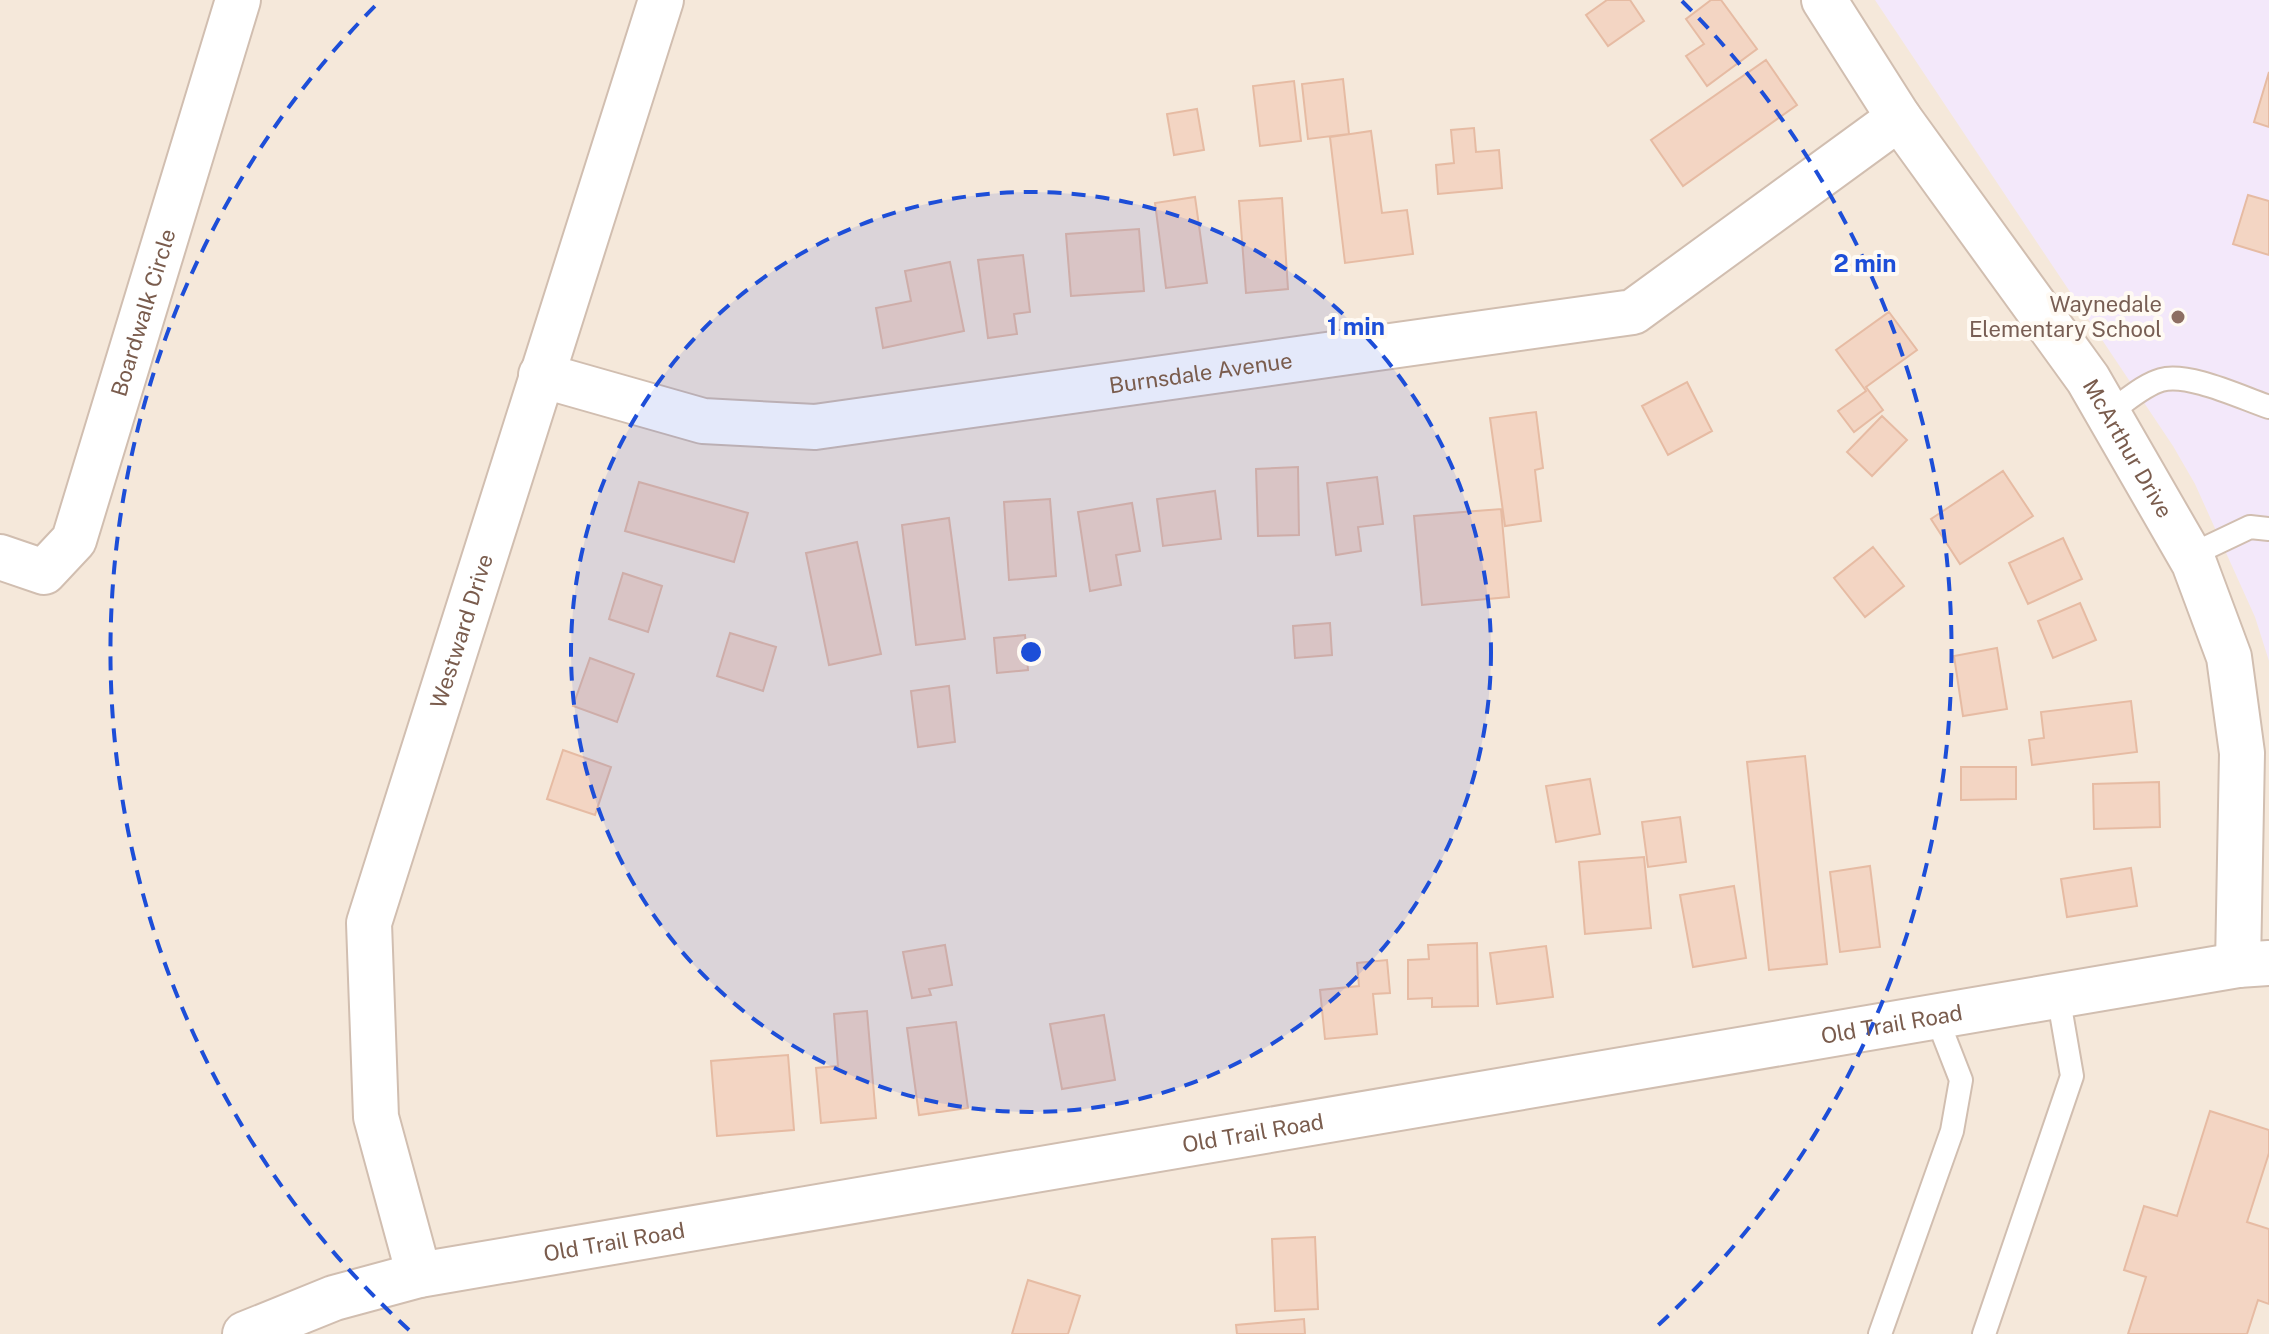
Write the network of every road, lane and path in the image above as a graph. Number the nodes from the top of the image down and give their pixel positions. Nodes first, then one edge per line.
1 (238, 0) edge
2 (661, 0) edge
3 (1824, 0) edge
4 (1899, 118) junction
5 (541, 375) junction
6 (2269, 407) edge
7 (2108, 413) junction
8 (2269, 529) edge
9 (2189, 556) junction
10 (0, 557) edge
11 (2253, 964) edge
12 (2058, 995) junction
13 (1936, 1016) junction
14 (419, 1275) junction
15 (245, 1334) edge
16 (1880, 1334) edge
17 (1984, 1334) edge

1 - 10 street, Boardwalk Circle
2 - 5 street, Westward Drive
3 - 4 street, McArthur Drive
4 - 5 street, Burnsdale Avenue
4 - 7 street, McArthur Drive
5 - 14 street, Westward Drive
6 - 7 lane
7 - 9 street, McArthur Drive
8 - 9 lane
9 - 11 street, McArthur Drive
11 - 12 street, Old Trail Road
12 - 13 street, Old Trail Road
12 - 17 lane
13 - 14 street, Old Trail Road
13 - 16 lane
14 - 15 street, Old Trail Road

